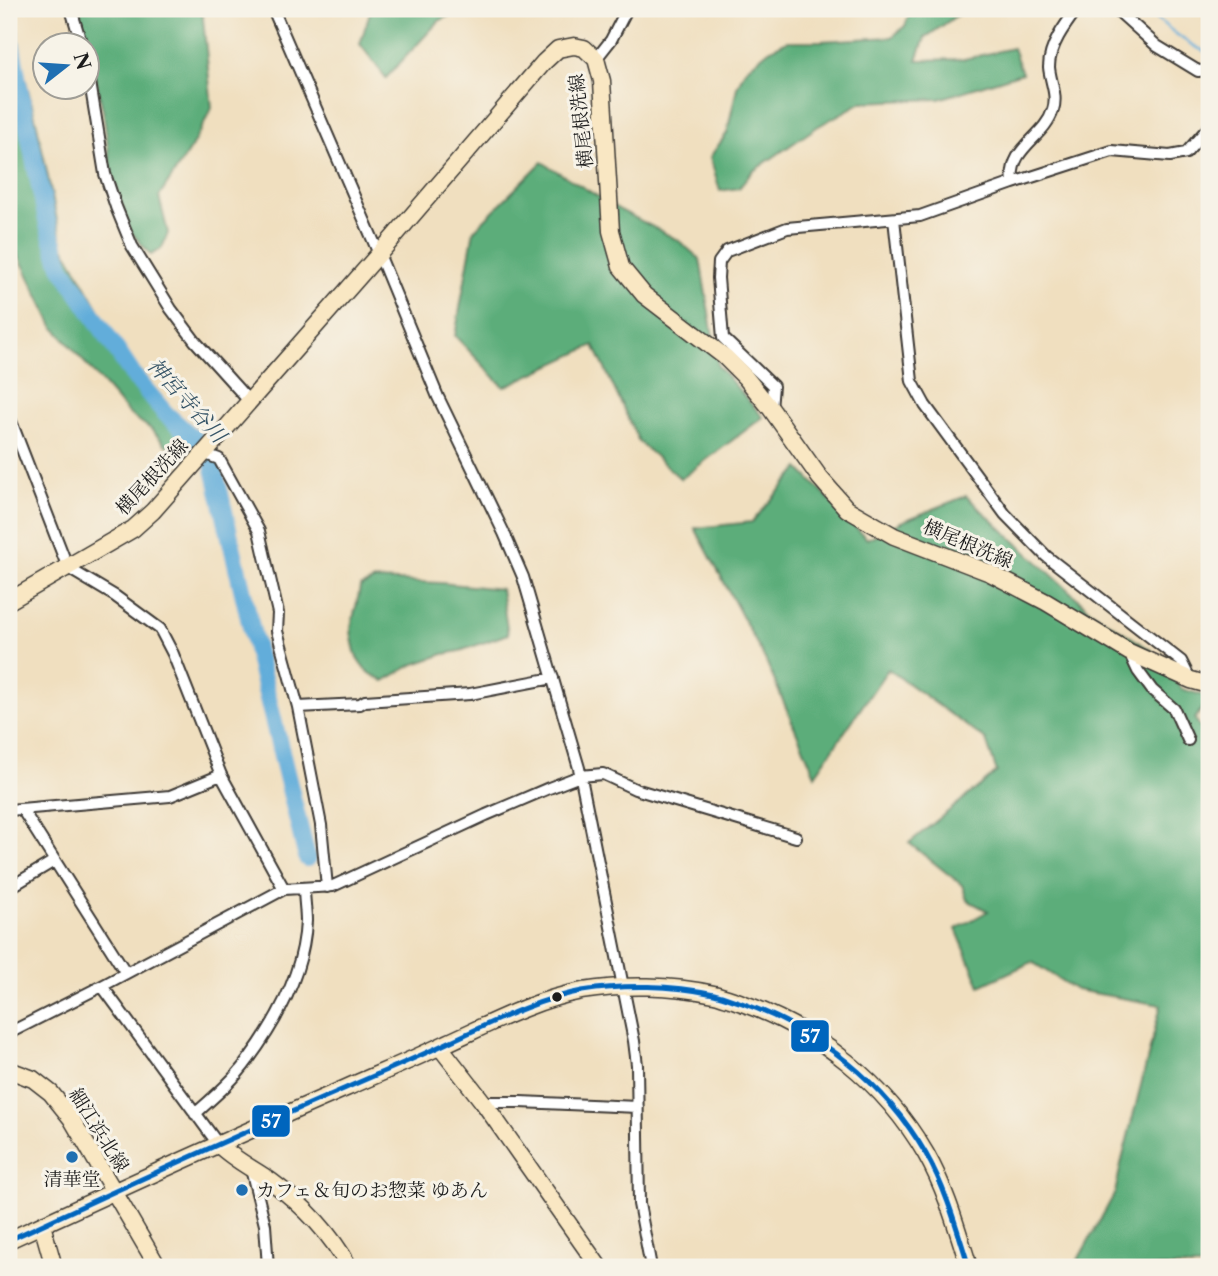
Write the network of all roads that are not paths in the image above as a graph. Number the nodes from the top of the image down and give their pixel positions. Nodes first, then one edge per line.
1 (71, 9) edge
2 (273, 9) edge
3 (627, 9) edge
4 (1077, 9) edge
5 (1116, 9) edge
6 (78, 32) edge
7 (596, 59) junction
8 (1209, 70) edge
9 (93, 102) edge
10 (1209, 127) edge
11 (1013, 183) junction
12 (894, 219) junction
13 (379, 254) junction
14 (249, 401) junction
15 (771, 409) junction
16 (9, 416) edge
17 (13, 441) edge
18 (202, 453) junction
19 (68, 568) junction
20 (9, 601) edge
21 (1129, 652) junction
22 (552, 678) junction
23 (1203, 682) edge
24 (298, 707) junction
25 (1188, 740) dead end
26 (221, 775) junction
27 (580, 776) junction
28 (22, 809) junction
29 (9, 810) edge
30 (796, 837) dead end
31 (54, 861) junction
32 (327, 887) junction
33 (9, 888) edge
34 (303, 888) junction
35 (284, 889) junction
36 (126, 973) junction
37 (102, 986) junction
38 (624, 986) junction
39 (9, 1033) edge
40 (440, 1047) junction
41 (9, 1070) edge
42 (483, 1102) junction
43 (638, 1107) junction
44 (195, 1114) junction
45 (218, 1144) junction
46 (251, 1169) junction
47 (113, 1192) junction
48 (42, 1225) junction
49 (9, 1240) edge
50 (54, 1267) edge
51 (158, 1267) edge
52 (268, 1267) edge
53 (349, 1267) edge
54 (599, 1267) edge
55 (651, 1267) edge
56 (968, 1267) edge

1 - 6 street
2 - 13 street
3 - 7 street
4 - 11 street
5 - 8 street
7 - 13 main road, 横尾根洗線
7 - 15 main road, 横尾根洗線
9 - 14 street
10 - 11 street
11 - 12 street
12 - 15 street
12 - 23 street
13 - 14 main road, 横尾根洗線
13 - 22 street
14 - 18 main road, 横尾根洗線
15 - 21 main road, 横尾根洗線
16 - 17 street
17 - 19 street
18 - 19 main road, 横尾根洗線
18 - 24 street
19 - 20 main road, 横尾根洗線
19 - 26 street
21 - 23 main road, 横尾根洗線
21 - 25 street
22 - 24 street
22 - 27 street
24 - 32 street
26 - 28 street
26 - 35 street
27 - 30 street
27 - 32 street
27 - 38 street
28 - 29 street
28 - 31 street
31 - 33 street
31 - 36 street
32 - 34 street
34 - 35 street
34 - 44 street
35 - 36 street
36 - 37 street
37 - 39 street
37 - 44 street
38 - 40 main road
38 - 43 street
38 - 56 main road
40 - 42 main road
40 - 45 main road
41 - 47 main road, 細江浜北線
42 - 43 street
42 - 54 main road
43 - 55 street
44 - 45 street
45 - 46 main road
45 - 47 main road
46 - 52 street
46 - 53 main road
47 - 48 main road
47 - 51 main road, 細江浜北線
48 - 49 main road
48 - 50 main road

